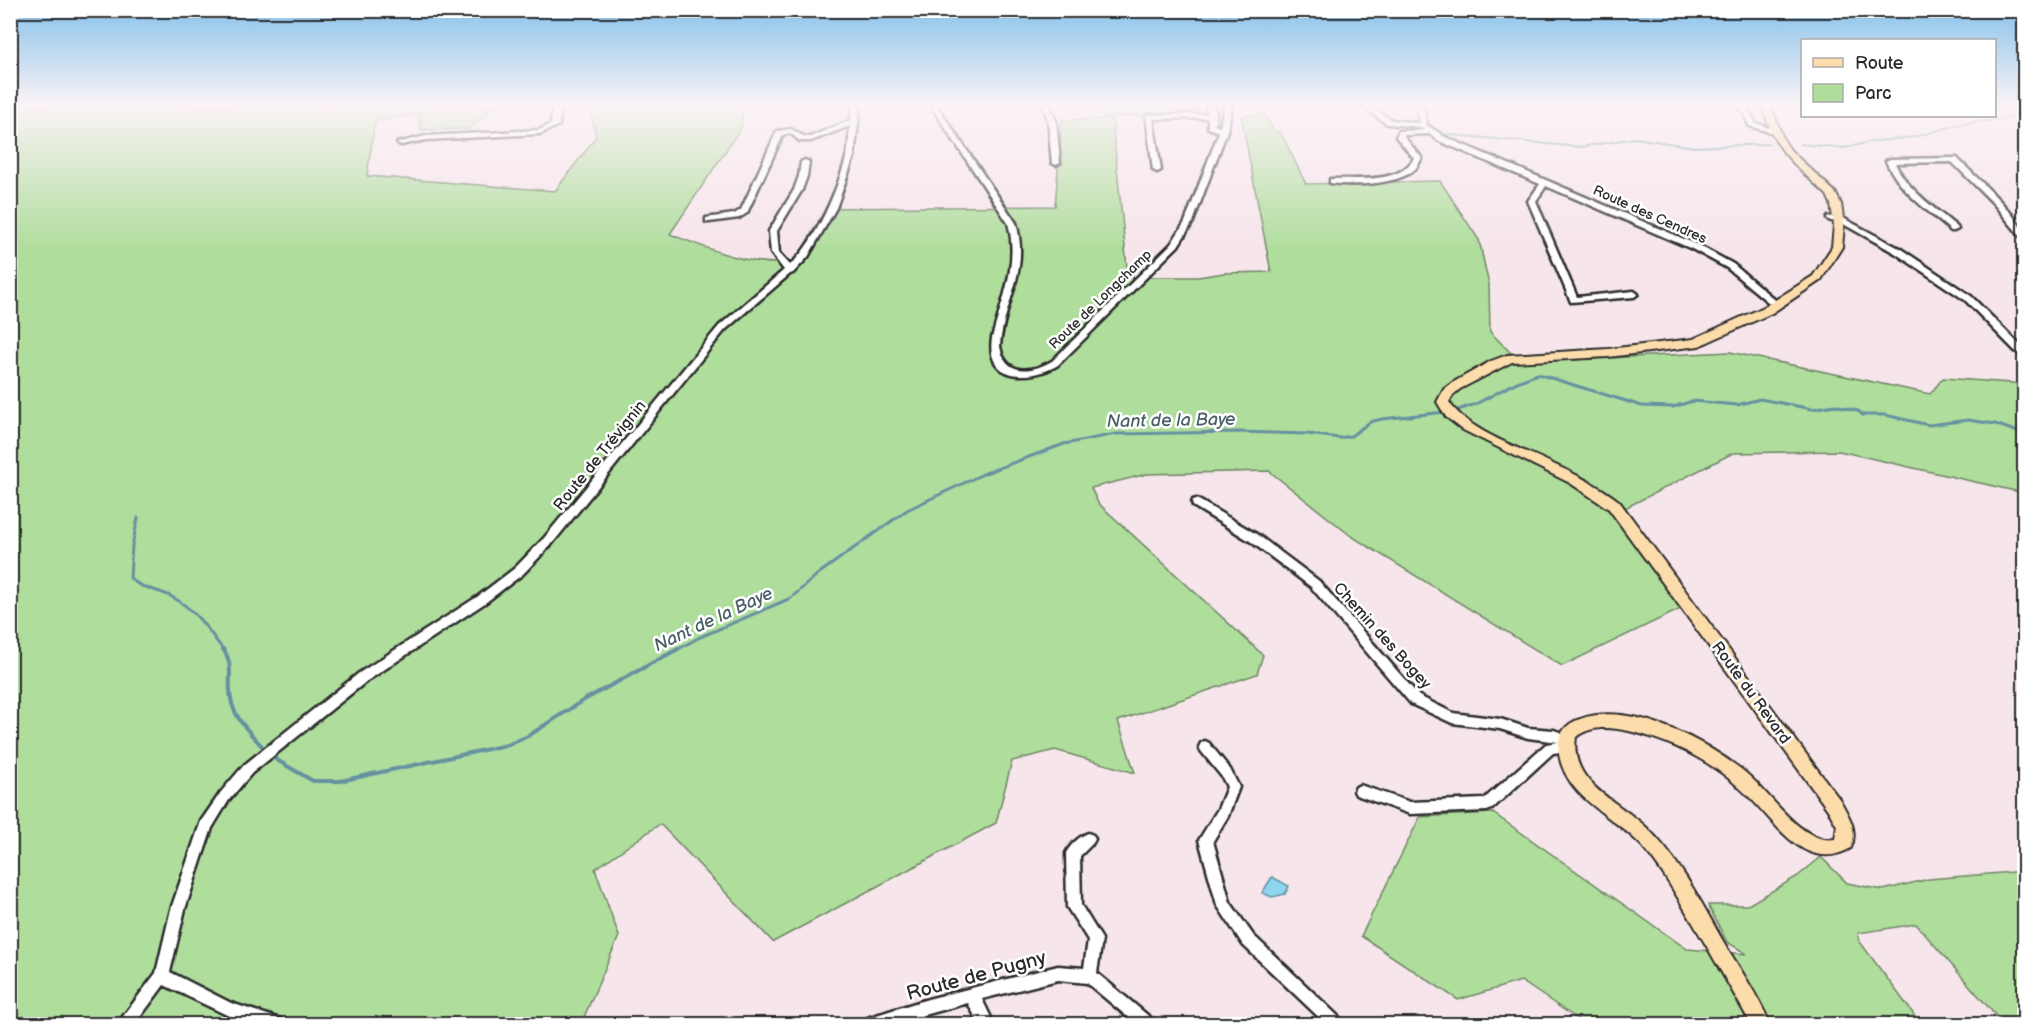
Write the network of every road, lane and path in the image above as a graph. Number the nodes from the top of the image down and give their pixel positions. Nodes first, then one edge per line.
1 (770, 154) edge
2 (850, 154) edge
3 (966, 154) edge
4 (1055, 154) edge
5 (1155, 154) edge
6 (1214, 154) edge
7 (1415, 154) edge
8 (1478, 154) edge
9 (1789, 154) edge
10 (805, 162) dead end
11 (1056, 163) dead end
12 (1157, 170) dead end
13 (1333, 181) dead end
14 (1545, 183) junction
15 (709, 220) dead end
16 (1836, 221) junction
17 (1954, 229) dead end
18 (2025, 235) edge
19 (790, 271) junction
20 (1634, 294) dead end
21 (1777, 305) junction
22 (2025, 353) edge
23 (1197, 503) dead end
24 (1566, 743) junction
25 (1204, 747) dead end
26 (1360, 791) dead end
27 (1088, 839) dead end
28 (162, 976) junction
29 (1090, 976) junction
30 (972, 995) junction
31 (126, 1024) edge
32 (275, 1024) edge
33 (870, 1024) edge
34 (987, 1024) edge
35 (1147, 1024) edge
36 (1336, 1024) edge
37 (1761, 1024) edge

1 - 15 street
2 - 19 street, Route de Trévignin
3 - 6 street, Route de Longchamp
4 - 11 street
5 - 12 street
7 - 13 street
8 - 14 street, Route des Cendres
9 - 16 main road, Route du Revard
10 - 19 street
14 - 20 street
14 - 21 street, Route des Cendres
16 - 21 main road, Route du Revard
16 - 22 street
17 - 18 street
19 - 28 street, Route de Trévignin
21 - 24 main road, Route du Revard
23 - 24 street, Chemin des Bogey
24 - 26 street
24 - 37 main road
25 - 36 street
27 - 29 street
28 - 31 street
28 - 32 street
29 - 30 street, Route de Pugny
29 - 35 street
30 - 33 street, Route de Pugny
30 - 34 street

